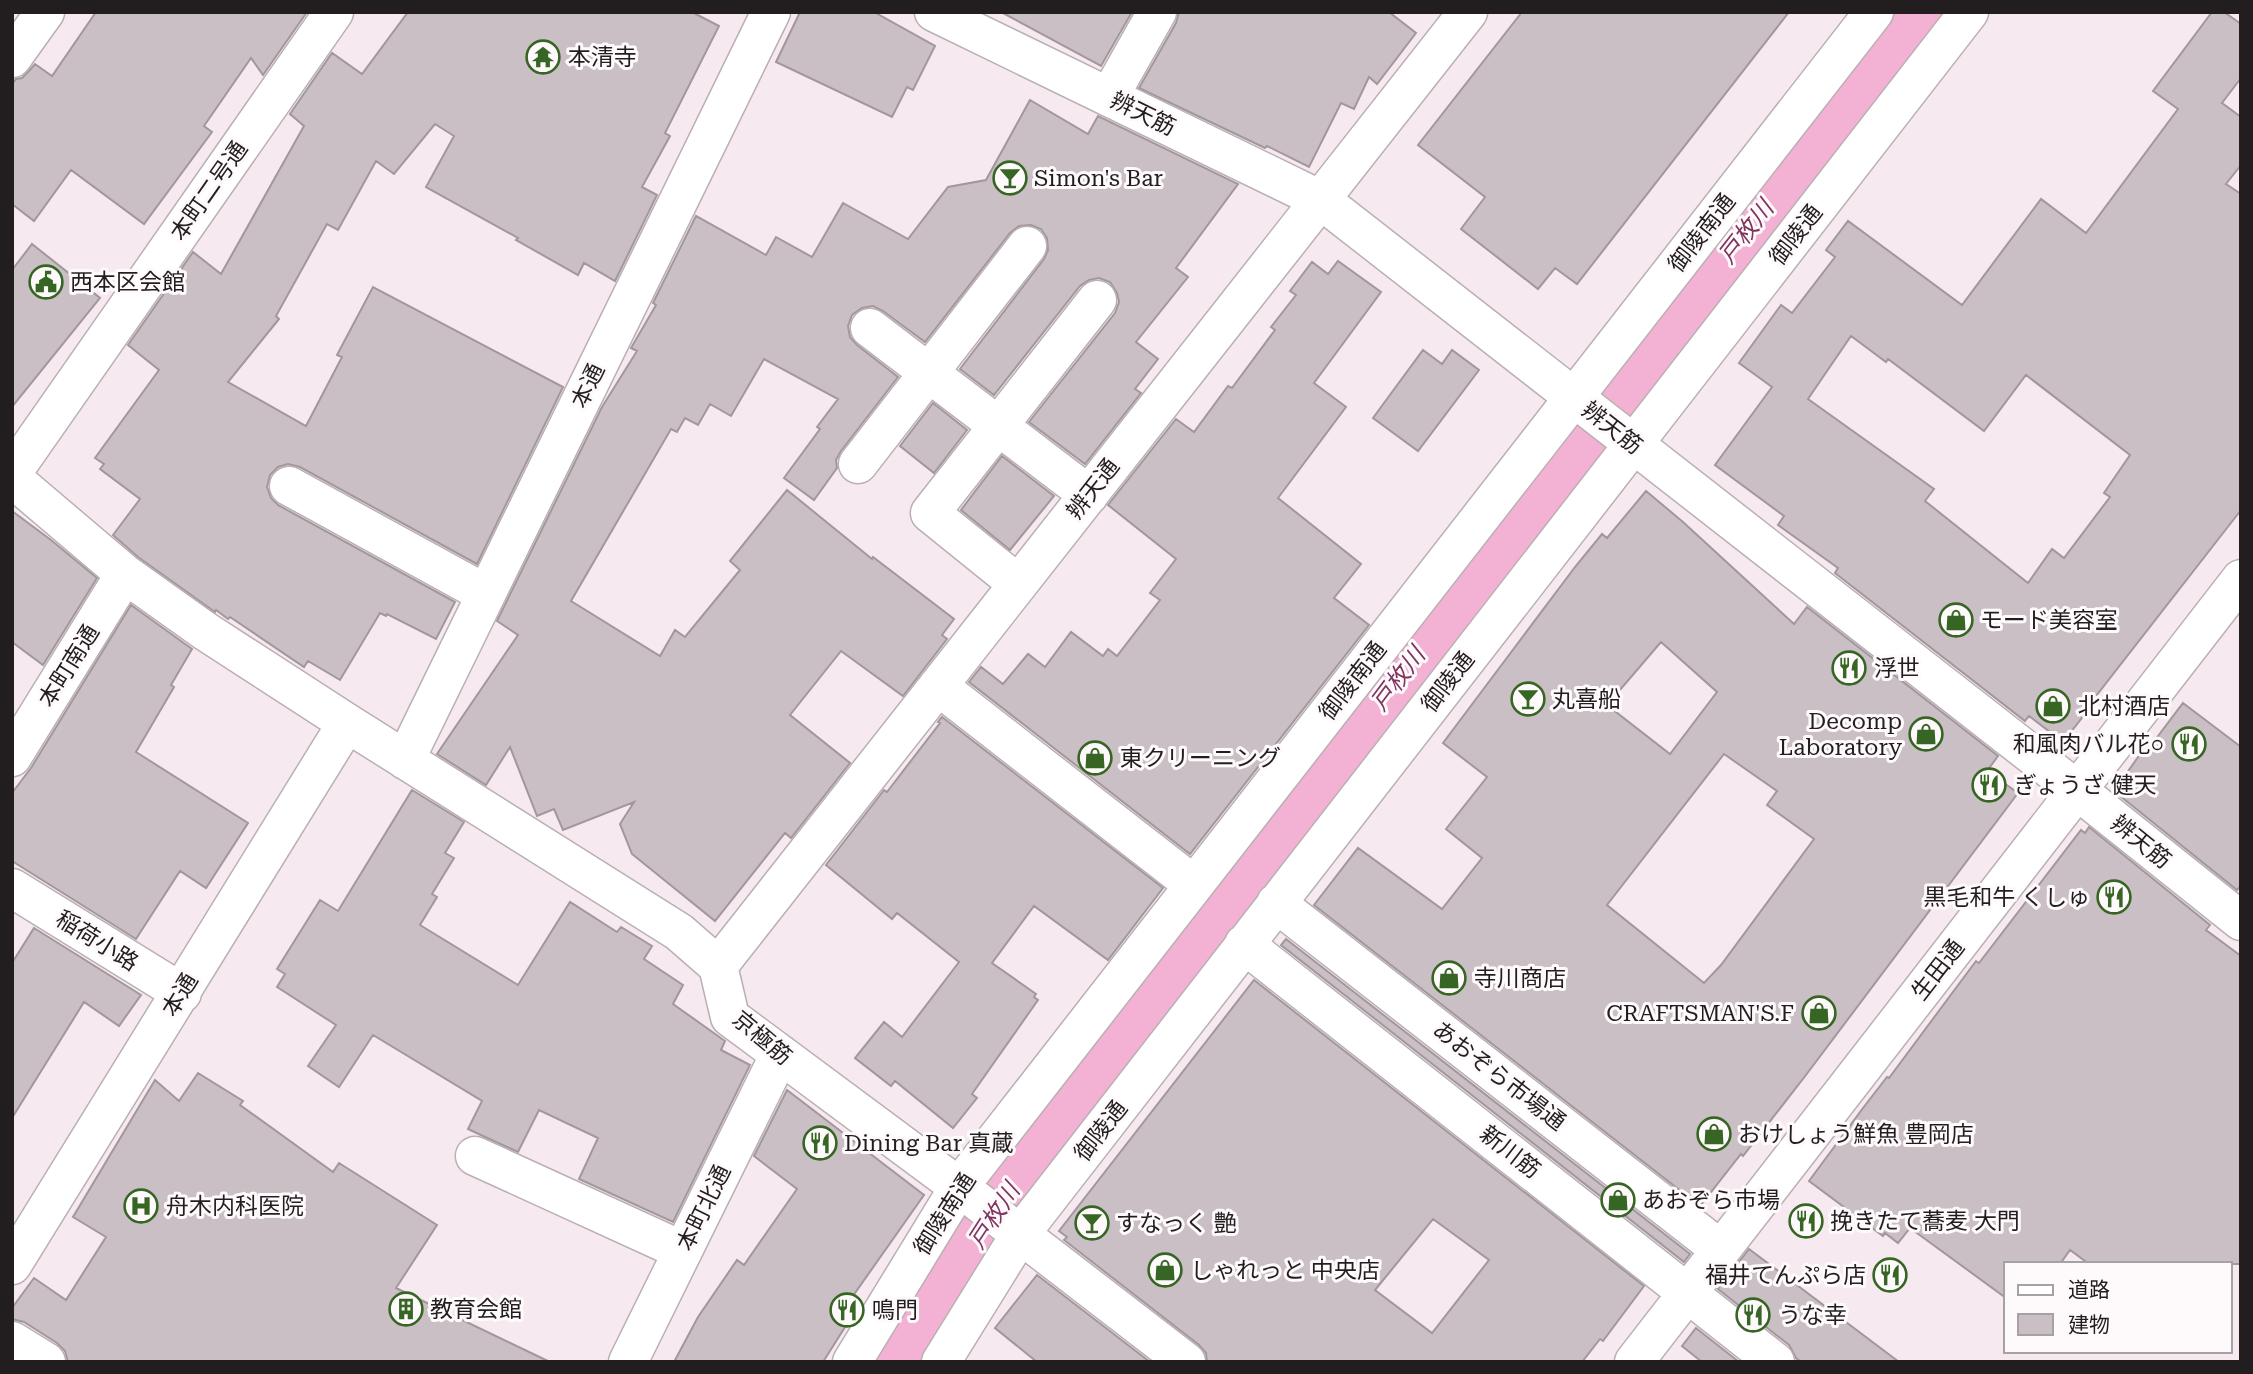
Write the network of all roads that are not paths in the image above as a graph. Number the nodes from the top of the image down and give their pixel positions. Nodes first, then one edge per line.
1 (45, 12) edge
2 (334, 12) edge
3 (771, 12) edge
4 (934, 12) edge
5 (1157, 12) edge
6 (1468, 12) edge
7 (1874, 12) edge
8 (1969, 12) edge
9 (12, 58) edge
10 (1110, 97) junction
11 (1321, 200) junction
12 (1027, 246) dead end
13 (1097, 300) dead end
14 (870, 328) dead end
15 (928, 372) junction
16 (1579, 402) junction
17 (998, 426) junction
18 (1628, 441) junction
19 (858, 464) dead end
20 (12, 475) edge
21 (289, 486) dead end
22 (1089, 495) junction
23 (125, 575) junction
24 (2241, 579) edge
25 (1018, 584) junction
26 (486, 594) junction
27 (938, 686) junction
28 (347, 723) junction
29 (12, 757) edge
30 (405, 760) junction
31 (2077, 790) junction
32 (1194, 885) junction
33 (13, 889) edge
34 (1276, 903) junction
35 (2241, 921) edge
36 (1244, 944) junction
37 (718, 966) junction
38 (182, 993) junction
39 (780, 1054) junction
40 (475, 1156) dead end
41 (964, 1191) junction
42 (1016, 1230) junction
43 (1721, 1250) junction
44 (683, 1251) junction
45 (12, 1265) edge
46 (1688, 1293) junction
47 (12, 1341) edge
48 (46, 1362) edge
49 (628, 1362) edge
50 (852, 1362) edge
51 (941, 1362) edge
52 (1186, 1362) edge
53 (1634, 1362) edge
54 (1775, 1362) edge

1 - 9 street
2 - 20 street, 本町二号通
3 - 26 street, 本通
4 - 10 street, 辨天筋
5 - 10 street
6 - 11 street, 辨天通
7 - 16 street, 御陵南通
8 - 18 street, 御陵通
10 - 11 street, 辨天筋
11 - 16 street, 辨天筋
11 - 22 street, 辨天通
12 - 15 street
13 - 17 street
14 - 15 street
15 - 17 street
15 - 19 street
16 - 18 street, 辨天筋
16 - 32 street, 御陵南通
17 - 22 street
17 - 25 street
18 - 31 street, 辨天筋
18 - 34 street, 御陵通
20 - 23 street
21 - 26 street
22 - 25 street, 辨天通
23 - 28 street
23 - 29 street, 本町南通
24 - 31 street, 生田通
25 - 27 street, 辨天通
26 - 30 street, 本通
27 - 32 street
27 - 37 street, 辨天通
28 - 30 street
28 - 38 street, 本通
30 - 37 street
31 - 35 street, 辨天筋
31 - 43 street, 生田通
32 - 41 street, 御陵南通
33 - 38 street, 稲荷小路
34 - 36 street, 御陵通
34 - 43 street, あおぞら市場通
36 - 42 street, 御陵通
36 - 46 street, 新川筋
37 - 39 street, 京極筋
38 - 45 street, 本通
39 - 41 street, 京極筋
39 - 44 street, 本町北通
40 - 44 street
41 - 42 street, 京極筋
41 - 50 street, 御陵南通
42 - 51 street, 御陵通
42 - 52 street, 京極筋
43 - 46 street, 生田通
44 - 49 street, 本町北通
46 - 53 street, 生田通
46 - 54 street, 新川筋
47 - 48 street

